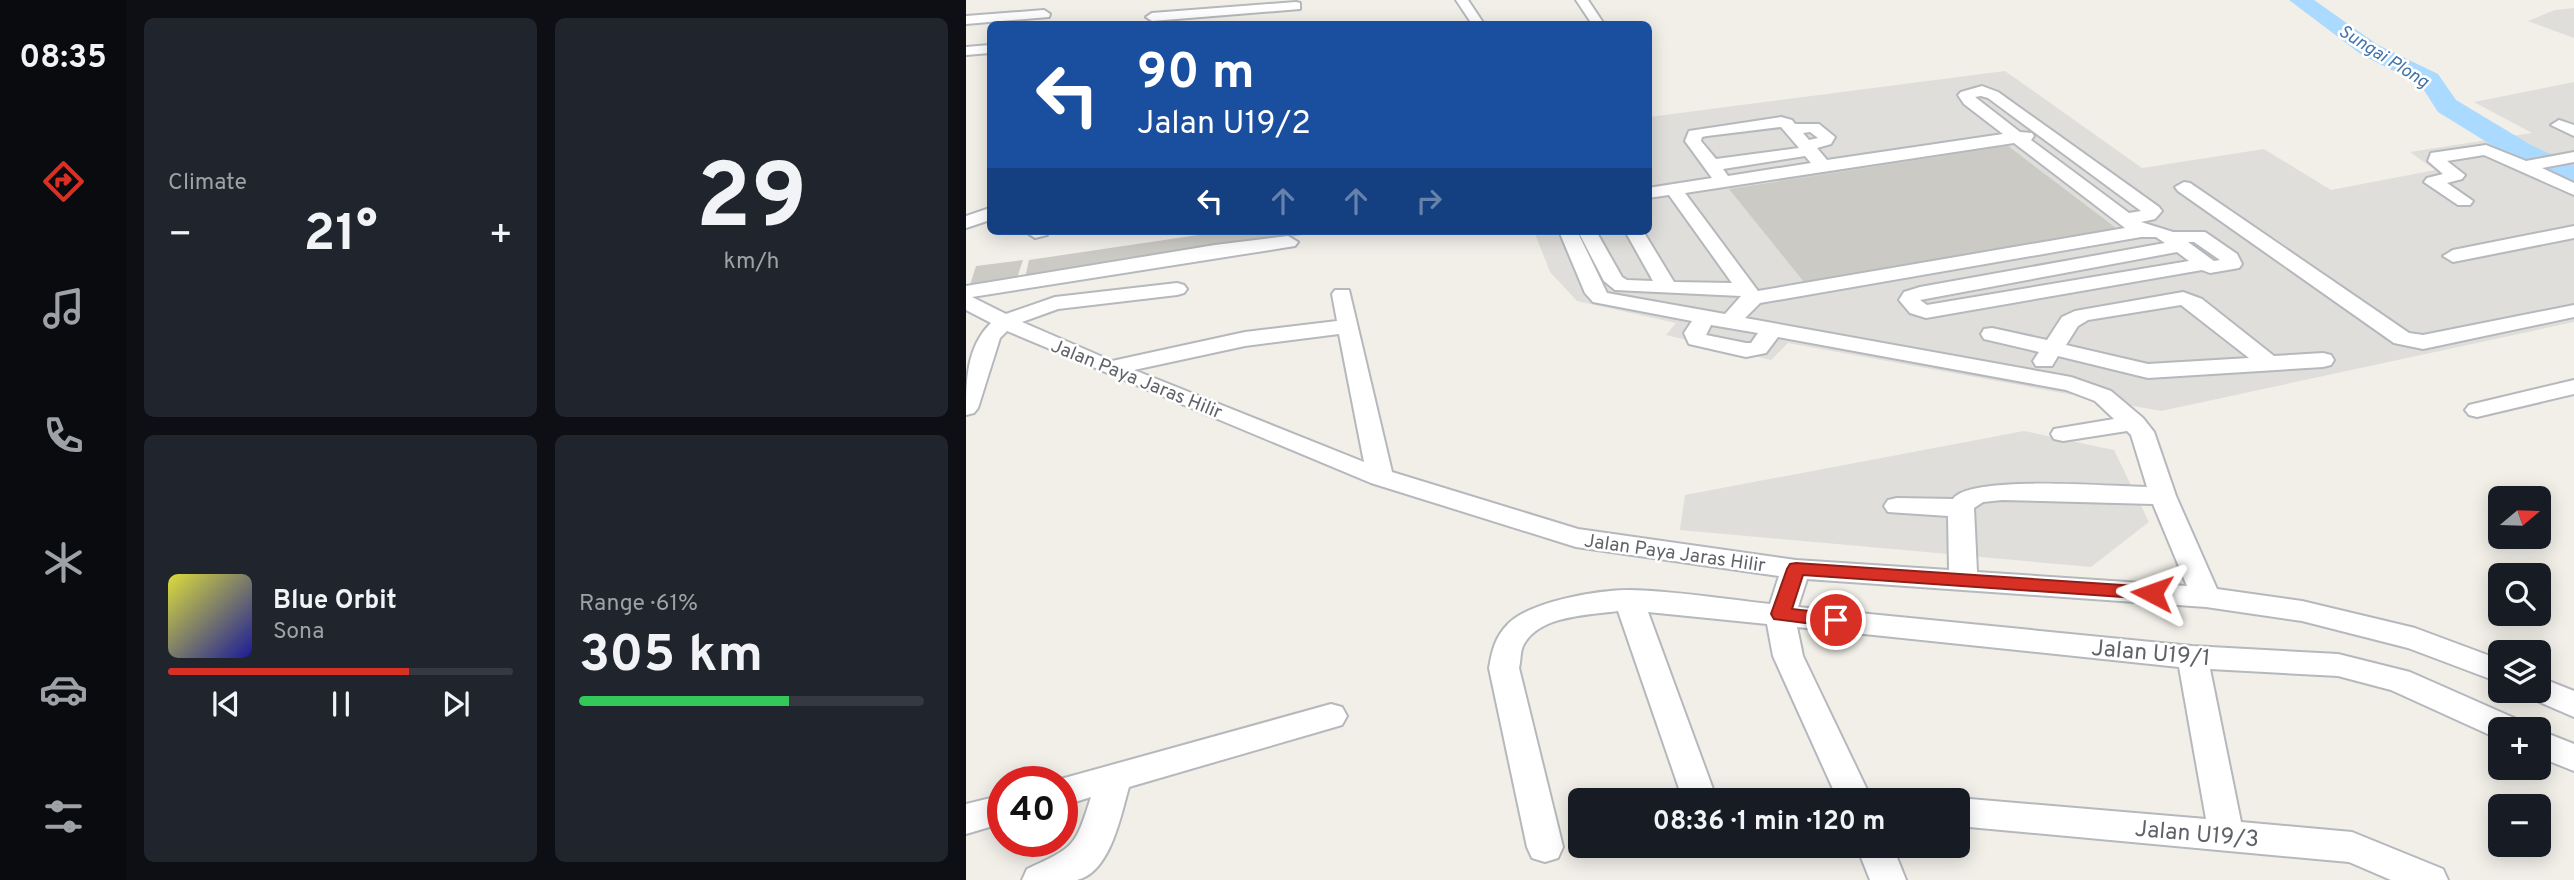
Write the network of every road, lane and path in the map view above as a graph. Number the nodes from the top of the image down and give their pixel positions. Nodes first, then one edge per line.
1 (1462, 0) edge
2 (1582, 0) edge
3 (1296, 3) edge
4 (1044, 14) dead end
5 (1152, 16) dead end
6 (966, 20) edge
7 (1298, 21) edge
8 (1476, 21) edge
9 (1596, 21) edge
10 (987, 42) edge
11 (971, 50) edge
12 (2044, 133) junction
13 (2017, 138) junction
14 (1801, 141) junction
15 (2567, 158) edge
16 (1712, 165) junction
17 (2530, 165) junction
18 (1823, 166) junction
19 (1724, 182) junction
20 (2184, 187) dead end
21 (2574, 190) edge
22 (1652, 193) edge
23 (1678, 195) junction
24 (2465, 201) dead end
25 (1652, 204) edge
26 (987, 216) edge
27 (966, 222) edge
28 (2134, 225) junction
29 (2574, 232) edge
30 (1570, 235) edge
31 (1589, 235) edge
32 (1636, 235) edge
33 (1287, 242) dead end
34 (2175, 242) junction
35 (2453, 256) dead end
36 (2204, 264) junction
37 (1667, 287) junction
38 (1177, 289) dead end
39 (966, 292) edge
40 (1342, 294) dead end
41 (1750, 294) junction
42 (966, 302) edge
43 (2574, 311) edge
44 (1705, 318) junction
45 (1006, 321) junction
46 (1729, 322) junction
47 (1349, 326) junction
48 (1773, 330) junction
49 (1992, 334) dead end
50 (2053, 349) junction
51 (2323, 360) dead end
52 (2270, 364) junction
53 (1110, 368) junction
54 (2033, 376) junction
55 (971, 378) edge
56 (2571, 390) edge
57 (966, 408) edge
58 (2477, 410) dead end
59 (2135, 423) junction
60 (2063, 434) dead end
61 (1380, 477) junction
62 (2163, 496) junction
63 (1897, 506) dead end
64 (1961, 508) junction
65 (1796, 569) junction
66 (1963, 580) junction
67 (2206, 597) junction
68 (1629, 600) junction
69 (1781, 614) junction
70 (2192, 657) junction
71 (2488, 667) edge
72 (2551, 694) edge
73 (2574, 705) edge
74 (1331, 716) dead end
75 (2488, 720) edge
76 (2551, 748) edge
77 (2574, 758) edge
78 (1115, 777) junction
79 (1078, 787) edge
80 (1696, 788) edge
81 (1850, 788) edge
82 (987, 813) edge
83 (1970, 813) edge
84 (966, 819) edge
85 (2225, 835) junction
86 (1545, 847) dead end
87 (1879, 858) edge
88 (1040, 880) edge
89 (1888, 880) edge
90 (2430, 880) edge

1 - 8 street
2 - 9 street
3 - 5 street
3 - 7 street
4 - 6 street
10 - 11 street
12 - 13 street
12 - 13 street
12 - 28 street
13 - 18 street
13 - 28 street
14 - 16 street
14 - 16 street
14 - 18 street
15 - 17 street
16 - 19 street
17 - 21 street
17 - 24 street
18 - 19 street
19 - 23 street
20 - 43 street
22 - 23 street
23 - 25 street
23 - 41 street
26 - 27 street
28 - 34 street
28 - 41 street
29 - 35 street
30 - 44 street
31 - 37 street
32 - 37 street
33 - 39 street
34 - 36 street
34 - 36 street
34 - 36 street
37 - 41 street
38 - 45 street
40 - 47 street
41 - 46 street
42 - 45 street, Jalan Paya Jaras Hilir
44 - 46 street
44 - 48 street
45 - 53 street, Jalan Paya Jaras Hilir
45 - 55 street
46 - 48 street
47 - 53 street
47 - 61 street
48 - 54 street
49 - 50 street
50 - 52 street
50 - 52 street
50 - 54 street
51 - 52 street
53 - 61 street, Jalan Paya Jaras Hilir
54 - 59 street
55 - 57 street
56 - 58 street
59 - 60 street
59 - 62 street
61 - 65 street, Jalan Paya Jaras Hilir
62 - 64 street
62 - 67 street
63 - 64 street
64 - 66 street
65 - 66 street, Jalan Paya Jaras Hilir
65 - 69 street
66 - 67 street, Jalan Paya Jaras Hilir
67 - 71 street, Jalan Paya Jaras Hilir
68 - 69 street, Jalan U19/1
68 - 80 street
68 - 86 street, Jalan U19/1
69 - 70 street, Jalan U19/1
69 - 81 street
70 - 75 street, Jalan U19/1
70 - 85 street
72 - 73 street
74 - 78 street
76 - 77 street
78 - 79 street
78 - 88 street
82 - 84 street
83 - 85 street, Jalan U19/3
85 - 90 street, Jalan U19/3
87 - 89 street

